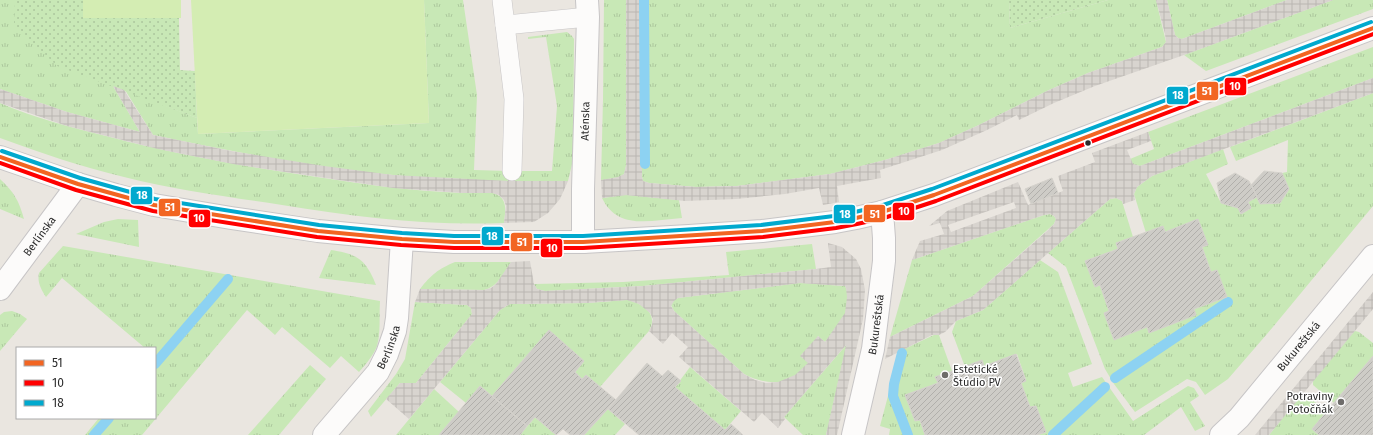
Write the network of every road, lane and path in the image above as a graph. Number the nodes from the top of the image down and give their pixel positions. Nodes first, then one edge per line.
1 (502, 0) edge
2 (588, 8) edge
3 (505, 25) junction
4 (1373, 28) edge
5 (0, 157) edge
6 (512, 171) dead end
7 (78, 184) junction
8 (882, 212) junction
9 (402, 239) junction
10 (583, 242) junction
11 (1373, 256) edge
12 (0, 289) edge
13 (324, 435) edge
14 (853, 435) edge
15 (1221, 435) edge

1 - 3 lane
2 - 3 lane
2 - 10 street, Aténska
3 - 6 lane
4 - 8 street
5 - 7 street
7 - 9 street
7 - 12 street, Berlínska
8 - 10 street
8 - 14 street, Bukureštská
9 - 10 street
9 - 13 street, Berlínska
11 - 15 street, Bukureštská

